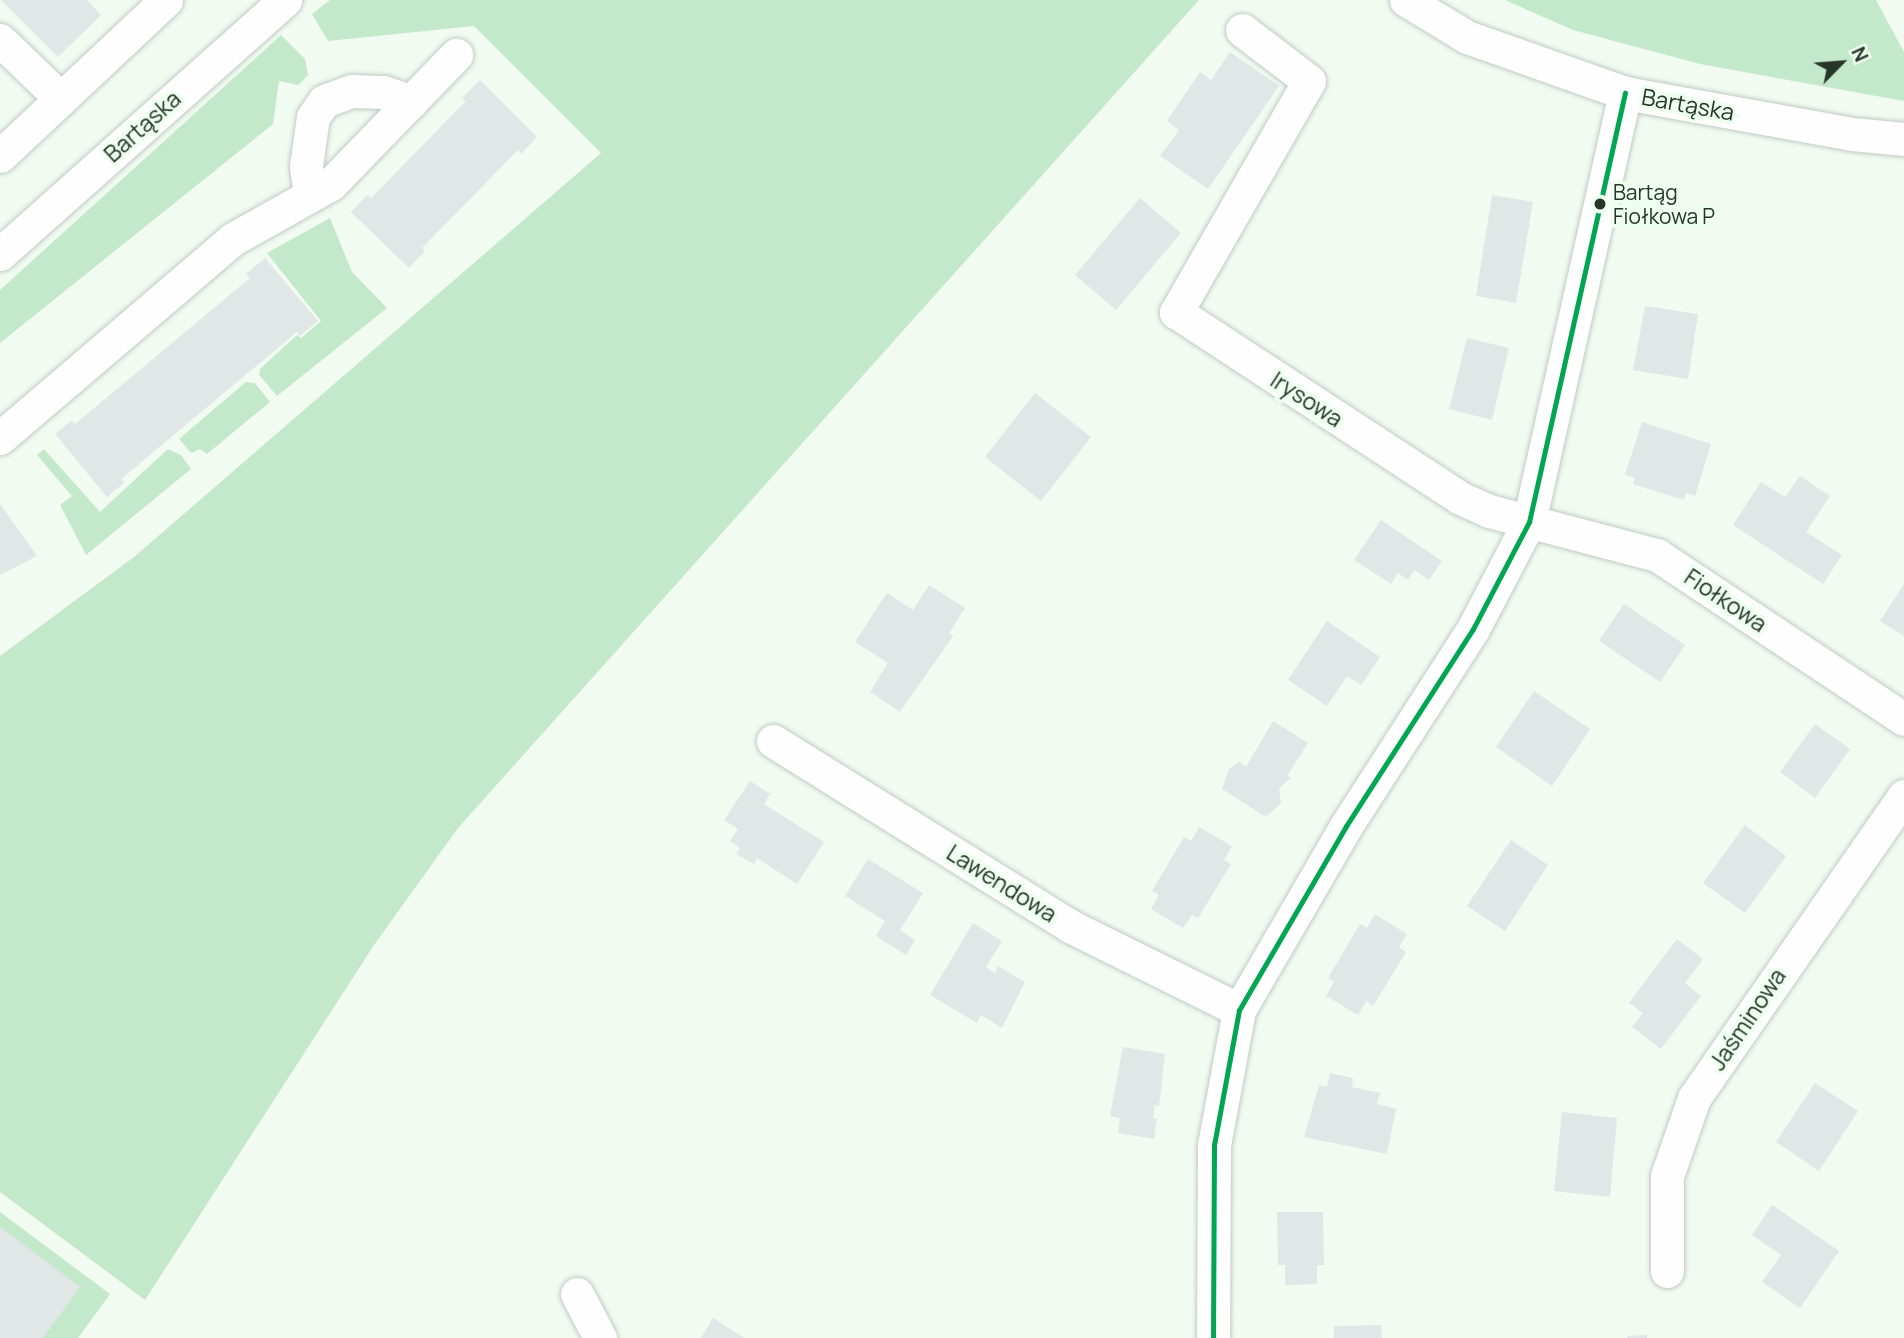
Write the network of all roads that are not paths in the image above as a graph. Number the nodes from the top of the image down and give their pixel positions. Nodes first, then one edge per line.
1 (166, 0) edge
2 (285, 0) edge
3 (1406, 0) edge
4 (1242, 30) dead end
5 (0, 40) edge
6 (456, 55) dead end
7 (1625, 93) junction
8 (61, 99) junction
9 (411, 102) junction
10 (1904, 139) edge
11 (0, 156) edge
12 (310, 195) junction
13 (0, 254) edge
14 (0, 438) edge
15 (1529, 522) junction
16 (1904, 719) edge
17 (773, 741) dead end
18 (1904, 796) edge
19 (1239, 1010) junction
20 (1667, 1271) dead end
21 (578, 1294) dead end
22 (600, 1338) edge
23 (1213, 1338) edge

1 - 8 street
2 - 13 street, Bartąska
3 - 7 street, Bartąska
4 - 15 street, Irysowa
5 - 8 street
6 - 9 street
7 - 10 street, Bartąska
7 - 15 street
8 - 11 street
9 - 12 street
9 - 12 street
12 - 14 street
15 - 16 street, Fiołkowa
15 - 19 street
17 - 19 street, Lawendowa
18 - 20 street, Jaśminowa
19 - 23 street
21 - 22 street

